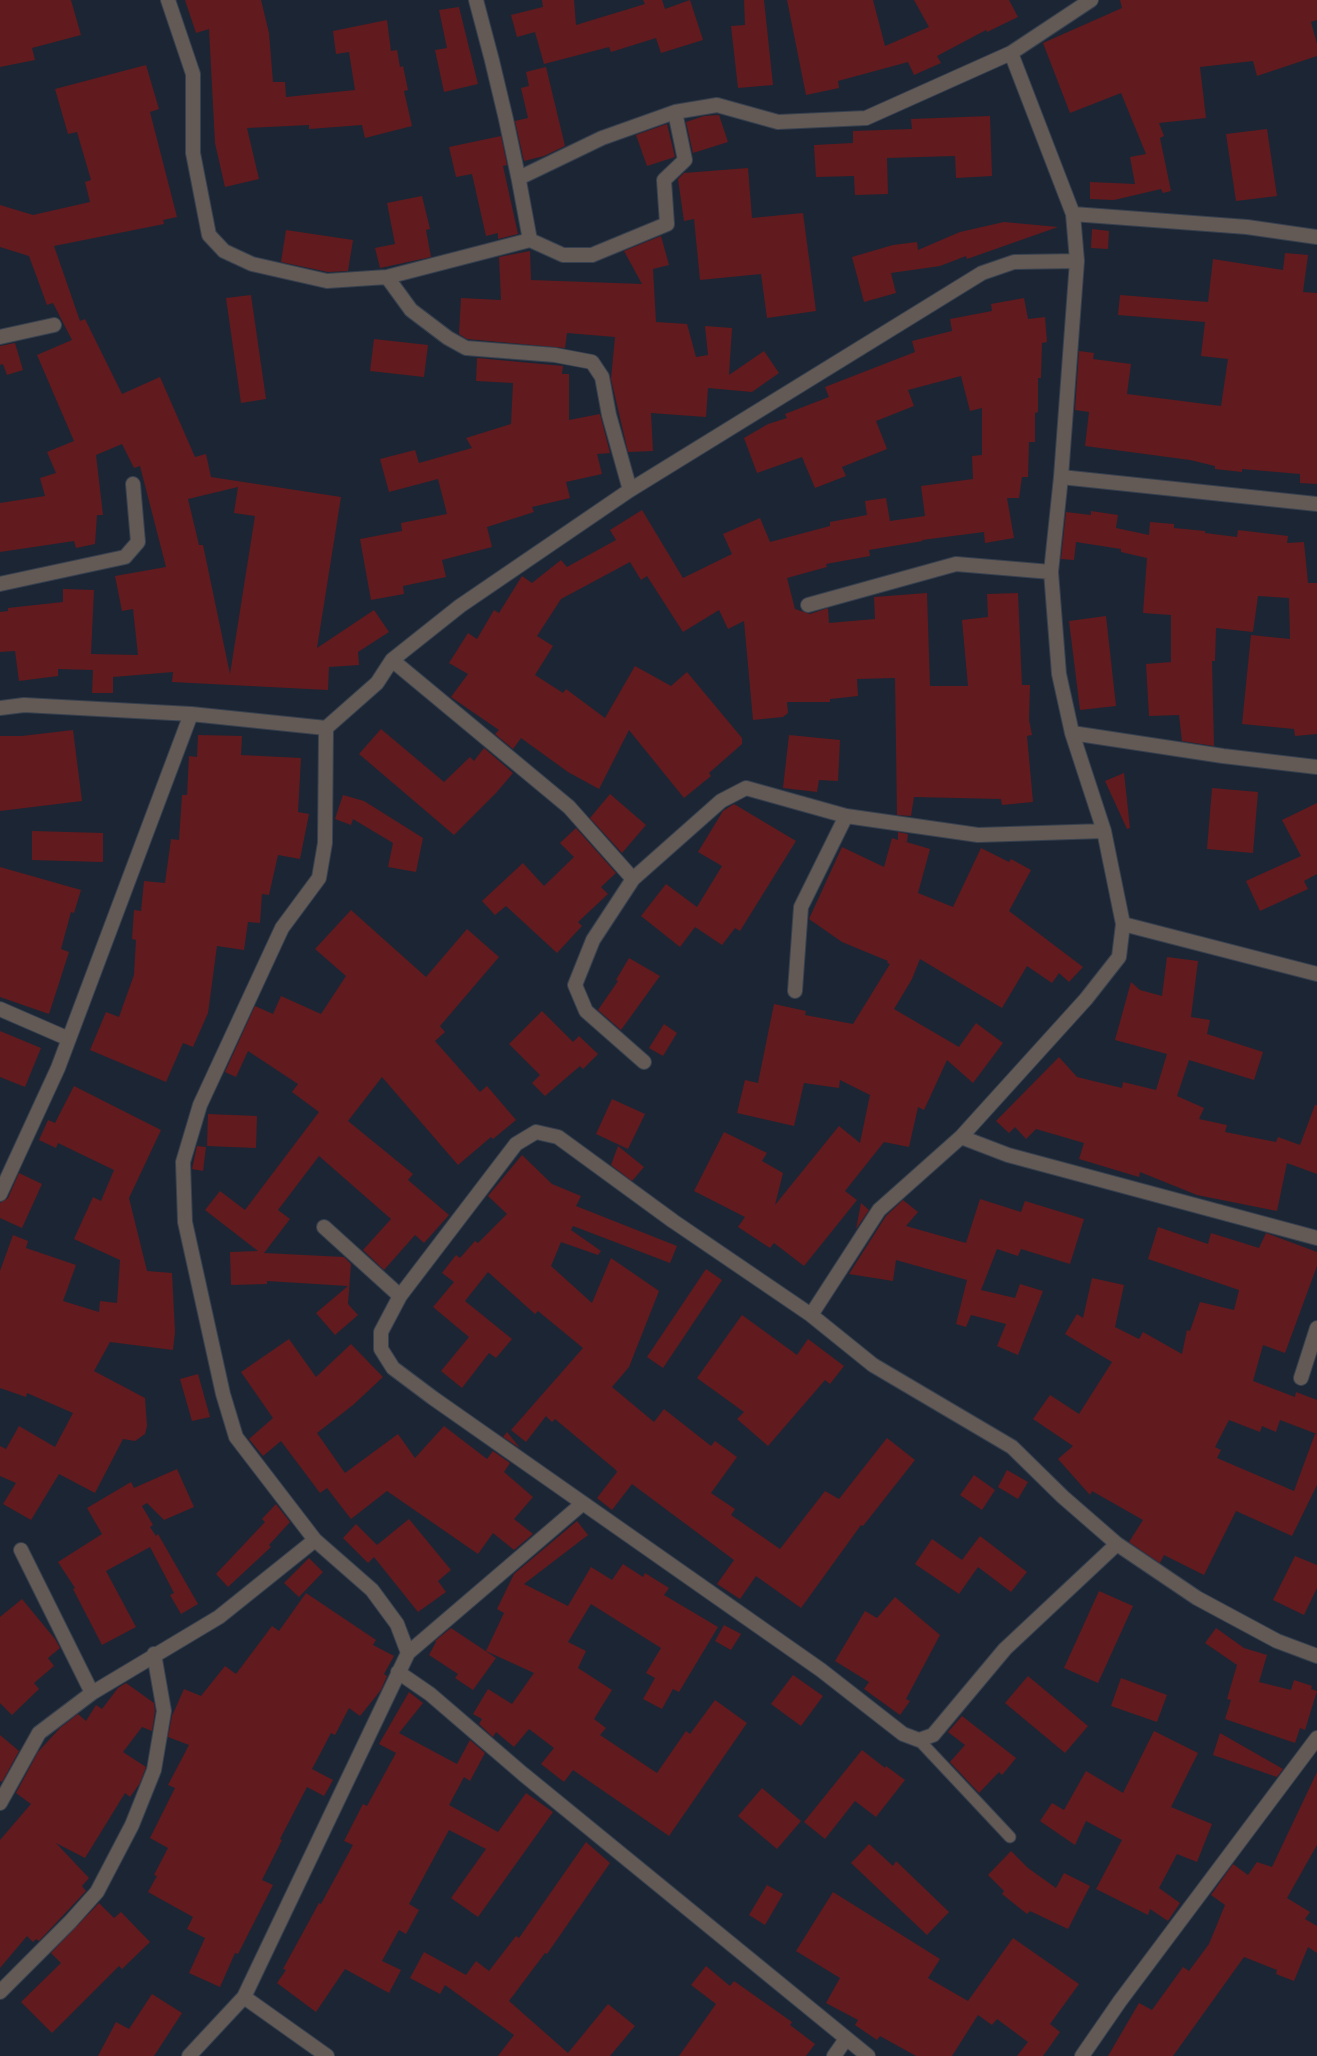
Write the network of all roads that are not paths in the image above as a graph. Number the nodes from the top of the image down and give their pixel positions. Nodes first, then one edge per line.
1 (168, 0) edge
2 (476, 0) edge
3 (1091, 0) edge
4 (1011, 54) junction
5 (675, 112) junction
6 (519, 178) junction
7 (1073, 214) junction
8 (1317, 237) edge
9 (530, 240) junction
10 (1077, 261) junction
11 (387, 277) junction
12 (54, 325) dead end
13 (0, 337) edge
14 (1061, 477) junction
15 (133, 484) dead end
16 (630, 490) junction
17 (1317, 504) edge
18 (1051, 572) junction
19 (0, 584) edge
20 (808, 605) dead end
21 (392, 660) junction
22 (0, 708) edge
23 (191, 714) junction
24 (326, 728) junction
25 (1072, 733) junction
26 (1317, 767) edge
27 (846, 816) junction
28 (1104, 831) junction
29 (633, 879) junction
30 (1122, 924) junction
31 (1317, 974) edge
32 (795, 991) dead end
33 (0, 1009) edge
34 (69, 1039) junction
35 (644, 1062) dead end
36 (961, 1137) junction
37 (0, 1194) edge
38 (324, 1227) dead end
39 (1317, 1238) edge
40 (400, 1296) junction
41 (811, 1315) junction
42 (1317, 1328) edge
43 (1301, 1378) dead end
44 (582, 1504) junction
45 (315, 1540) junction
46 (1117, 1544) junction
47 (22, 1550) dead end
48 (408, 1653) junction
49 (154, 1654) junction
50 (1317, 1656) edge
51 (398, 1672) junction
52 (92, 1693) junction
53 (1317, 1738) edge
54 (919, 1740) junction
55 (0, 1803) edge
56 (1010, 1837) dead end
57 (0, 1992) edge
58 (244, 1997) junction
59 (846, 2039) junction
60 (189, 2056) edge
61 (327, 2056) edge
62 (834, 2056) edge
63 (868, 2056) edge
64 (1082, 2056) edge

1 - 11 street
2 - 6 street
3 - 4 street
4 - 5 street
4 - 7 street
5 - 6 street
5 - 9 street
6 - 9 street
7 - 8 street
7 - 10 street
9 - 11 street
10 - 14 street
10 - 16 street
11 - 16 street
12 - 13 street
14 - 17 street
14 - 18 street
15 - 19 street
16 - 21 street
18 - 20 street
18 - 25 street
21 - 24 street
21 - 29 street
22 - 23 street
23 - 24 street
23 - 34 street
24 - 45 street
25 - 26 street
25 - 28 street
27 - 28 street
27 - 29 street
27 - 32 street
28 - 30 street
29 - 35 street
30 - 31 street
30 - 36 street
33 - 34 street
34 - 37 street
36 - 39 street
36 - 41 street
38 - 40 street
40 - 41 street
40 - 44 street
41 - 46 street
42 - 43 street
44 - 48 street
44 - 54 street
45 - 48 street
45 - 49 street
46 - 50 street
46 - 54 street
47 - 52 street
48 - 51 street
49 - 52 street
49 - 57 street
51 - 58 street
51 - 59 street
52 - 55 street
53 - 64 street
54 - 56 lane
58 - 60 street
58 - 61 street
59 - 62 street
59 - 63 street

